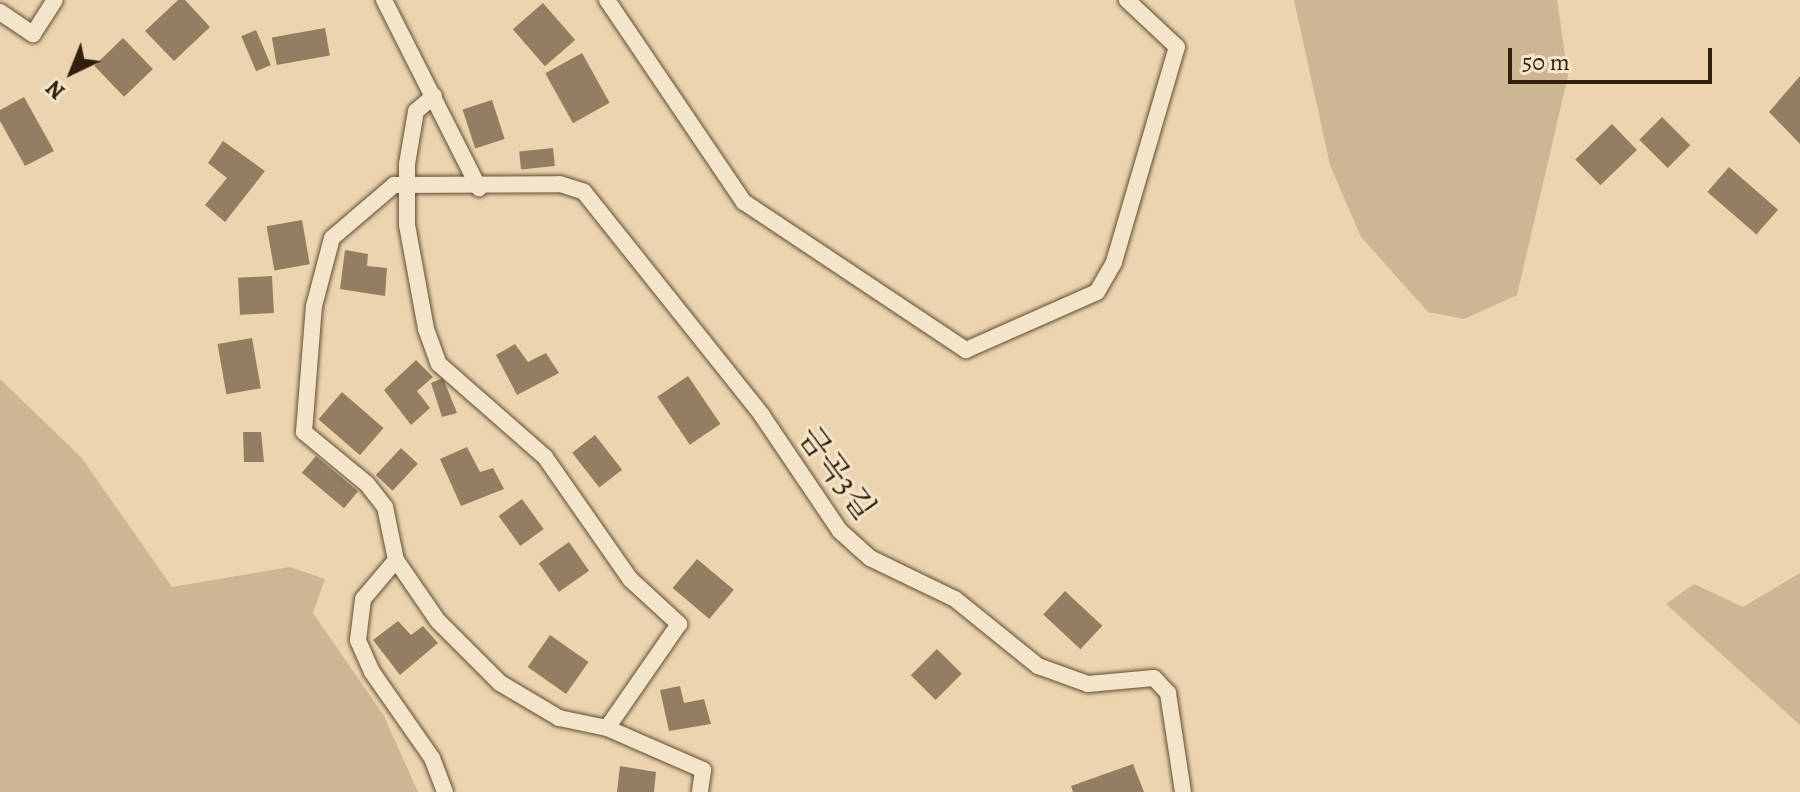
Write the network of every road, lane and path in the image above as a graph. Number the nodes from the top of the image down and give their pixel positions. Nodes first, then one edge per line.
1 (55, 0) edge
2 (384, 0) edge
3 (607, 0) edge
4 (1127, 0) edge
5 (0, 12) edge
6 (434, 96) junction
7 (409, 187) junction
8 (479, 188) junction
9 (396, 560) junction
10 (607, 728) junction
11 (445, 792) edge
12 (700, 792) edge
13 (1183, 792) edge

1 - 5 lane
2 - 6 lane
3 - 4 lane
6 - 7 lane
6 - 8 lane
7 - 8 lane, 금곡3길
7 - 9 lane, 금곡3길
7 - 10 lane
8 - 13 lane, 금곡3길
9 - 10 lane, 금곡3길
9 - 11 lane
10 - 12 lane, 금곡3길

